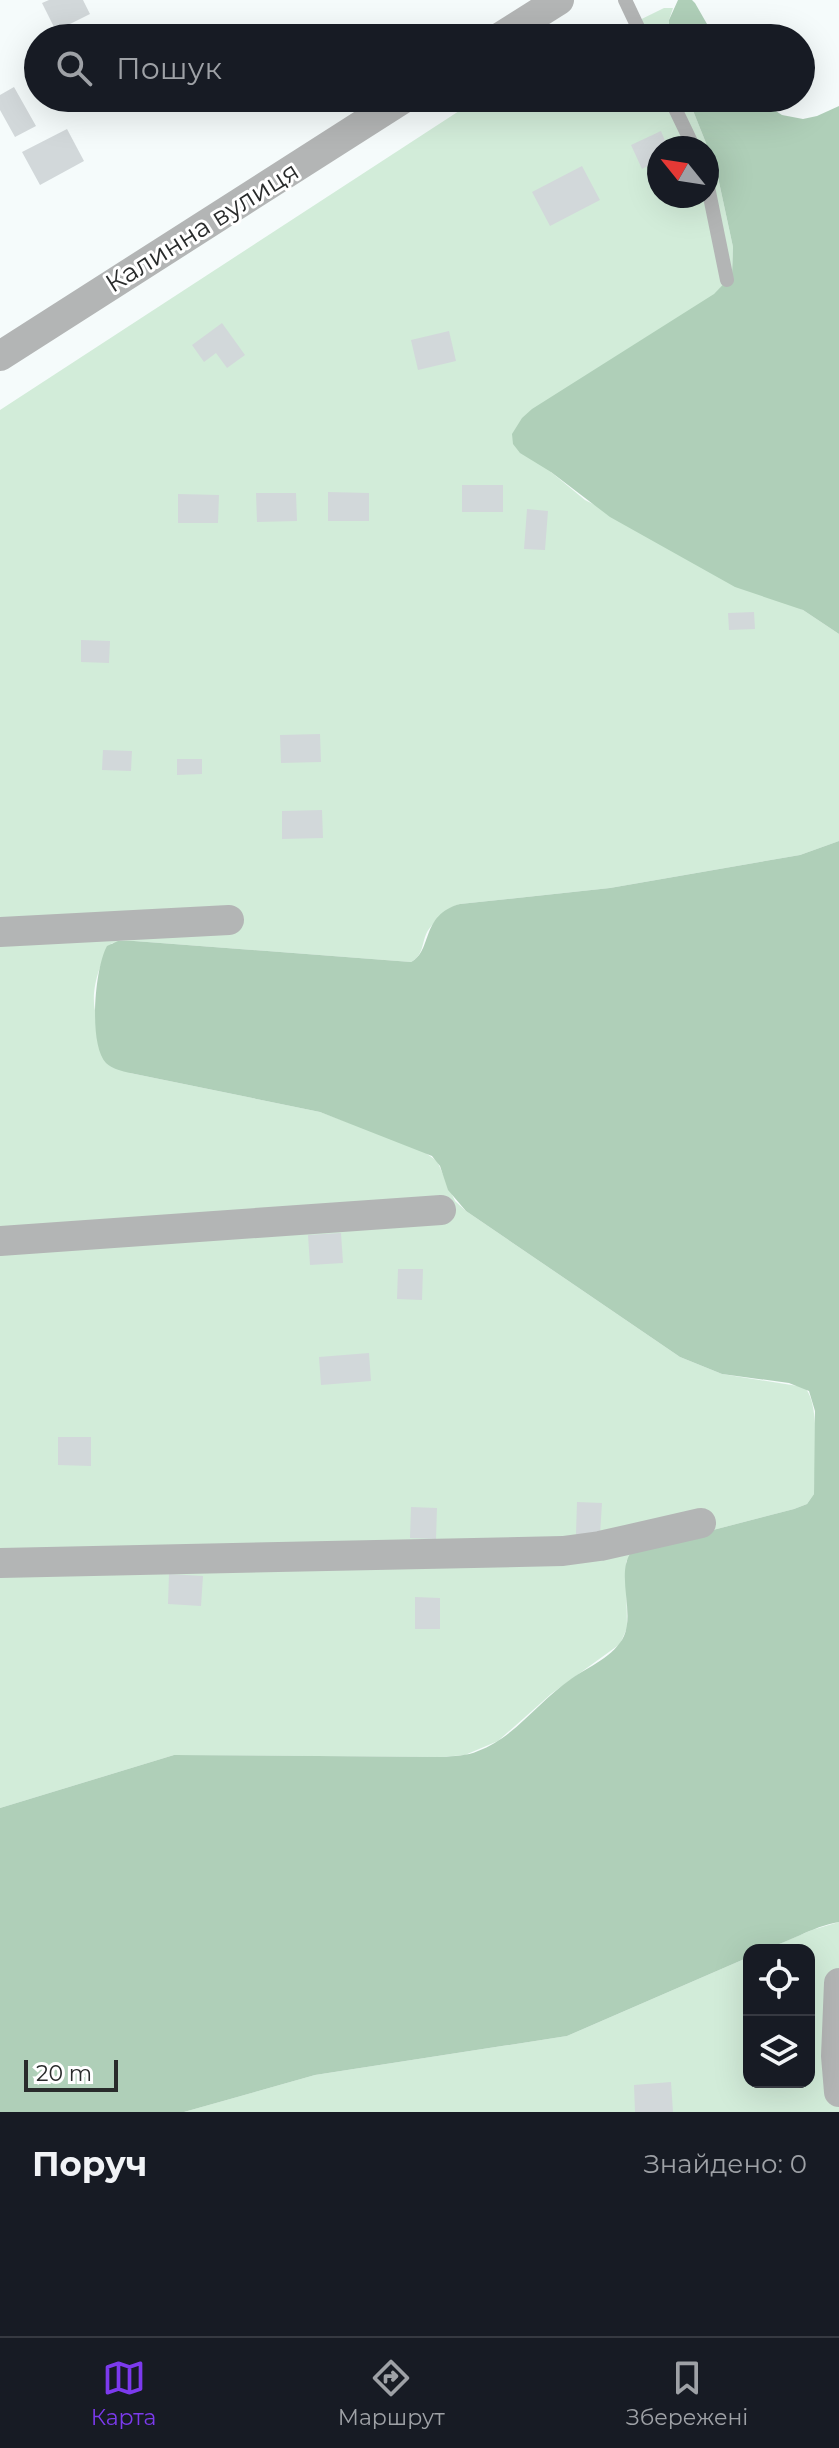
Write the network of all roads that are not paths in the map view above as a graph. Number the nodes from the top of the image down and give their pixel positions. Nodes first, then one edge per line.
1 (559, 0) edge
2 (625, 0) edge
3 (521, 24) edge
4 (636, 24) edge
5 (382, 112) edge
6 (677, 112) edge
7 (688, 136) edge
8 (712, 208) edge
9 (727, 280) dead end
10 (0, 356) edge
11 (229, 920) dead end
12 (0, 932) edge
13 (441, 1210) dead end
14 (0, 1241) edge
15 (701, 1523) dead end
16 (0, 1563) edge
17 (839, 1983) edge
18 (839, 2092) edge

1 - 3 street
2 - 4 lane
5 - 10 street, Калинна вулиця
6 - 7 lane
8 - 9 lane
11 - 12 street
13 - 14 street
15 - 16 street
17 - 18 street

